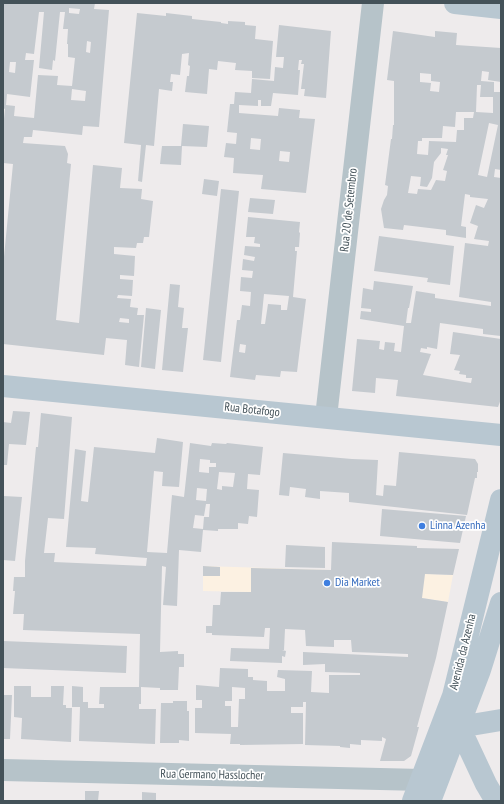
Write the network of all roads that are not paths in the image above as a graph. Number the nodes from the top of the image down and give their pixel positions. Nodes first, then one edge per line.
1 (373, 3) edge
2 (456, 3) edge
3 (501, 8) edge
4 (3, 386) edge
5 (326, 417) junction
6 (501, 435) edge
7 (501, 500) edge
8 (501, 603) edge
9 (452, 696) junction
10 (501, 720) edge
11 (459, 727) junction
12 (3, 770) edge
13 (422, 780) junction
14 (414, 801) edge
15 (430, 801) edge
16 (496, 801) edge

1 - 5 street, Rua 20 de Setembro
2 - 3 street
4 - 5 street, Rua Botafogo
5 - 6 street, Rua Botafogo
7 - 9 street, Avenida da Azenha
8 - 11 street, Avenida da Azenha
9 - 11 street
9 - 13 street, Avenida da Azenha
10 - 11 street
11 - 15 street, Avenida da Azenha
11 - 16 street
12 - 13 street, Rua Germano Hasslocher
13 - 14 street, Avenida da Azenha

